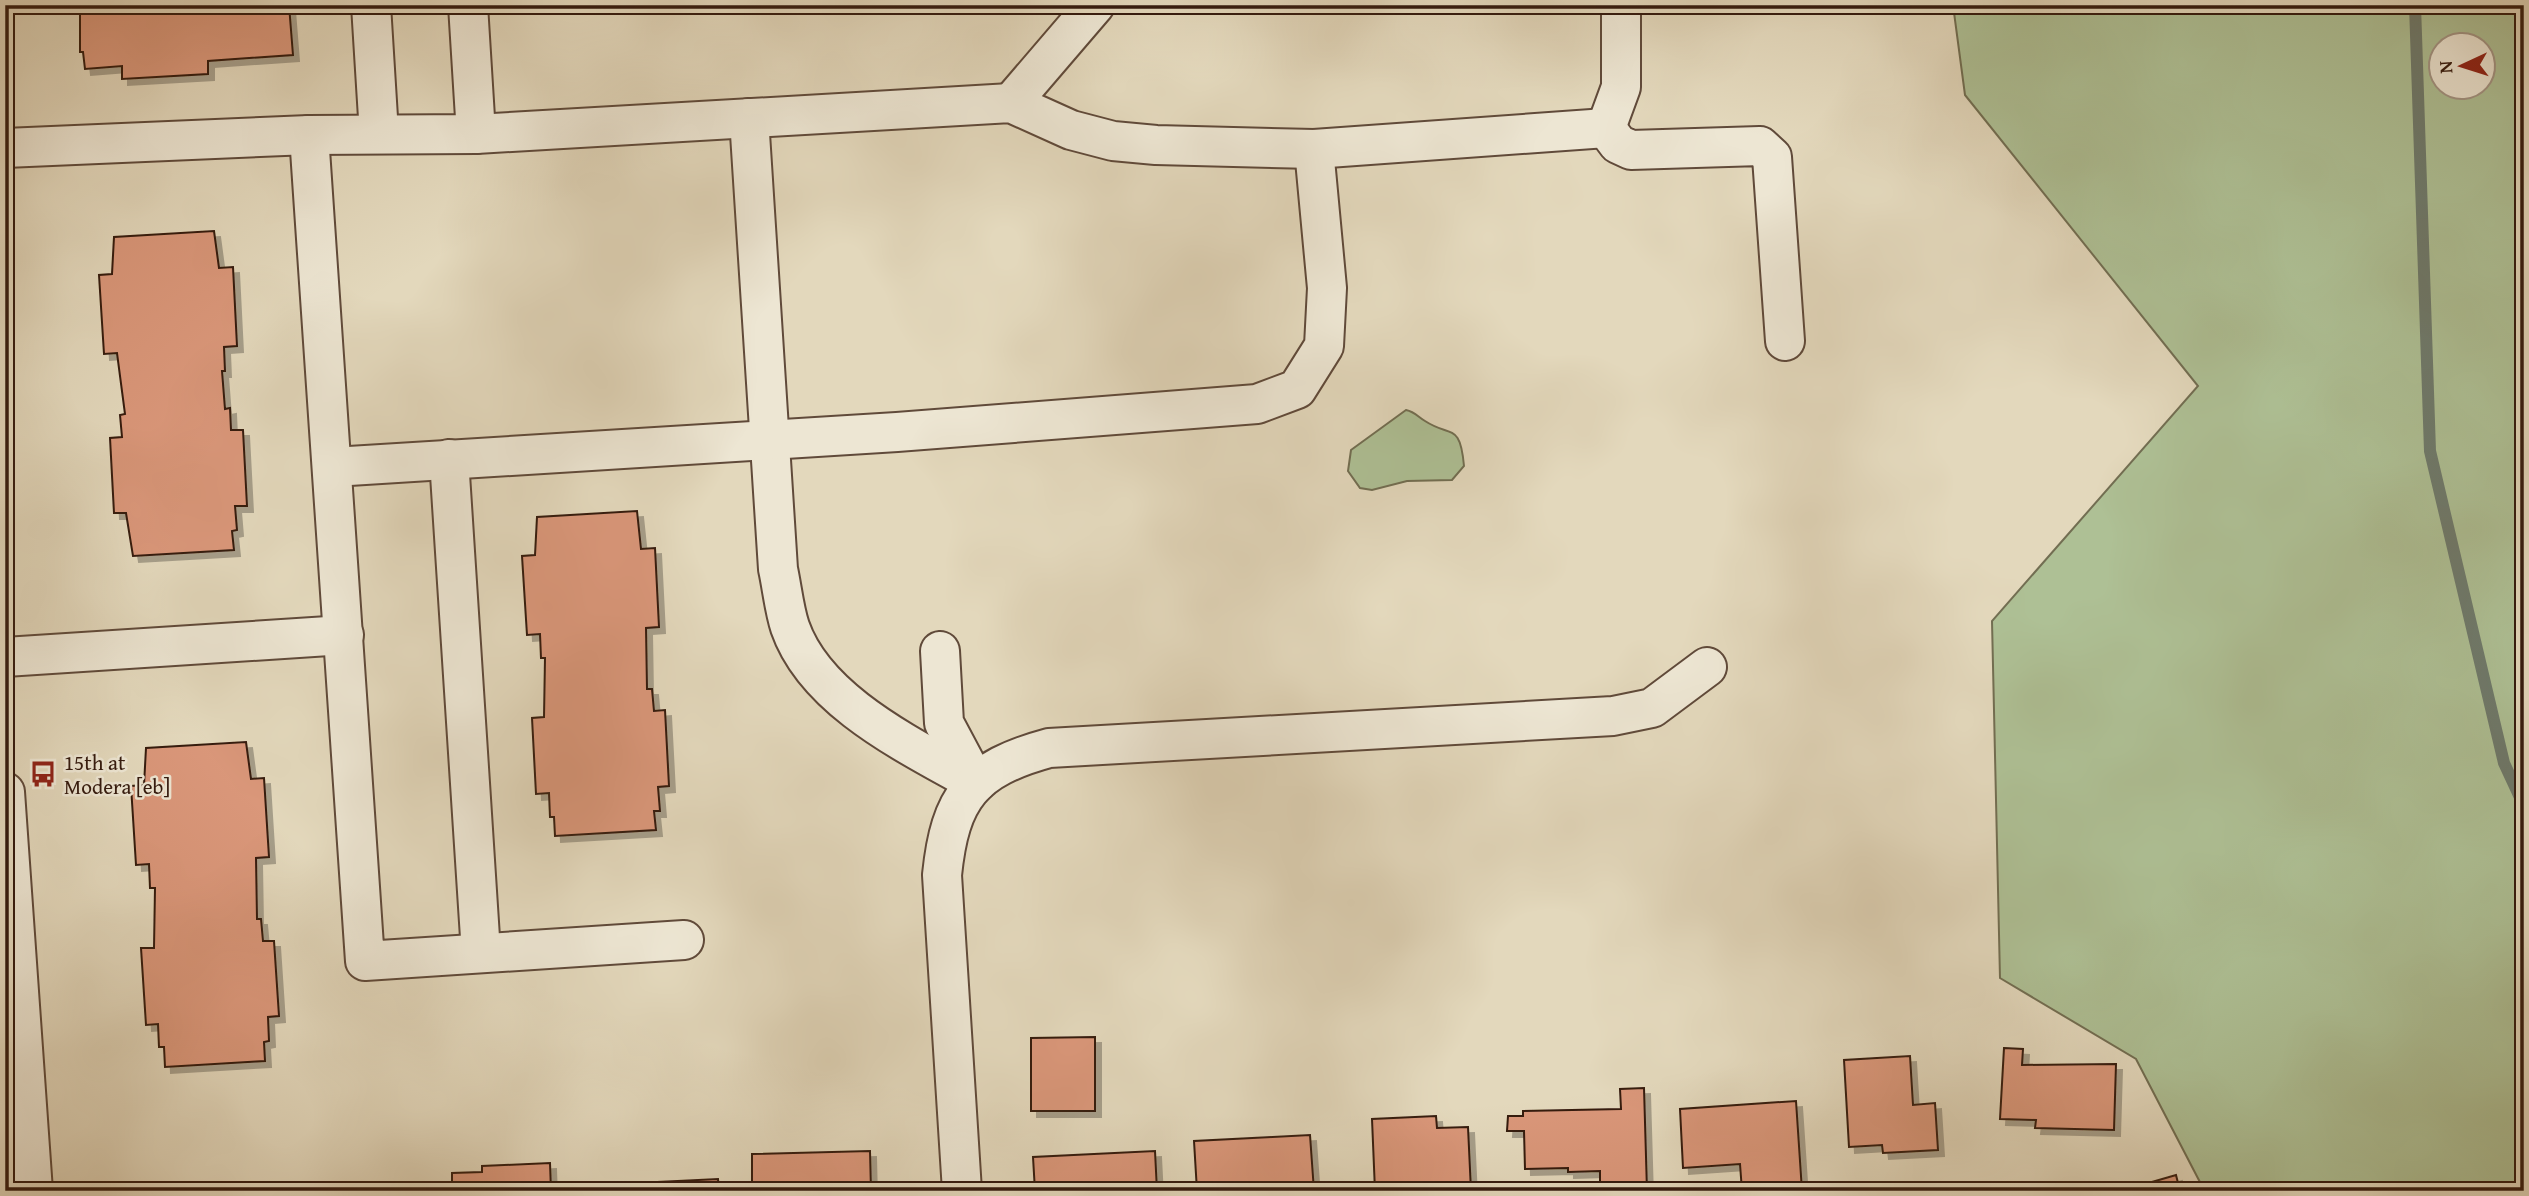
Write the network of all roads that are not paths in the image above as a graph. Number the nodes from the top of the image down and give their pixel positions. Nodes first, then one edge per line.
1 (371, 5) edge
2 (468, 5) edge
3 (1094, 5) edge
4 (1620, 5) edge
5 (1011, 103) junction
6 (749, 118) junction
7 (1606, 128) junction
8 (379, 134) junction
9 (476, 134) junction
10 (309, 135) junction
11 (5, 148) edge
12 (1314, 149) junction
13 (1785, 341) dead end
14 (771, 439) junction
15 (449, 460) junction
16 (332, 467) junction
17 (344, 635) junction
18 (940, 651) dead end
19 (5, 657) edge
20 (1707, 667) dead end
21 (976, 783) junction
22 (5, 792) edge
23 (684, 940) dead end
24 (481, 953) junction
25 (33, 1191) edge
26 (962, 1191) edge

1 - 8 street
2 - 9 street
3 - 5 street
4 - 7 street
5 - 6 street
5 - 12 street
6 - 9 street
6 - 14 street
7 - 12 street
7 - 13 street
8 - 9 street
8 - 10 street
10 - 11 street
10 - 16 street
12 - 14 street
14 - 15 street
14 - 21 street
15 - 16 street
15 - 24 street
16 - 17 street
17 - 19 street
17 - 24 street
18 - 21 street
20 - 21 street
21 - 26 street
22 - 25 street
23 - 24 street

